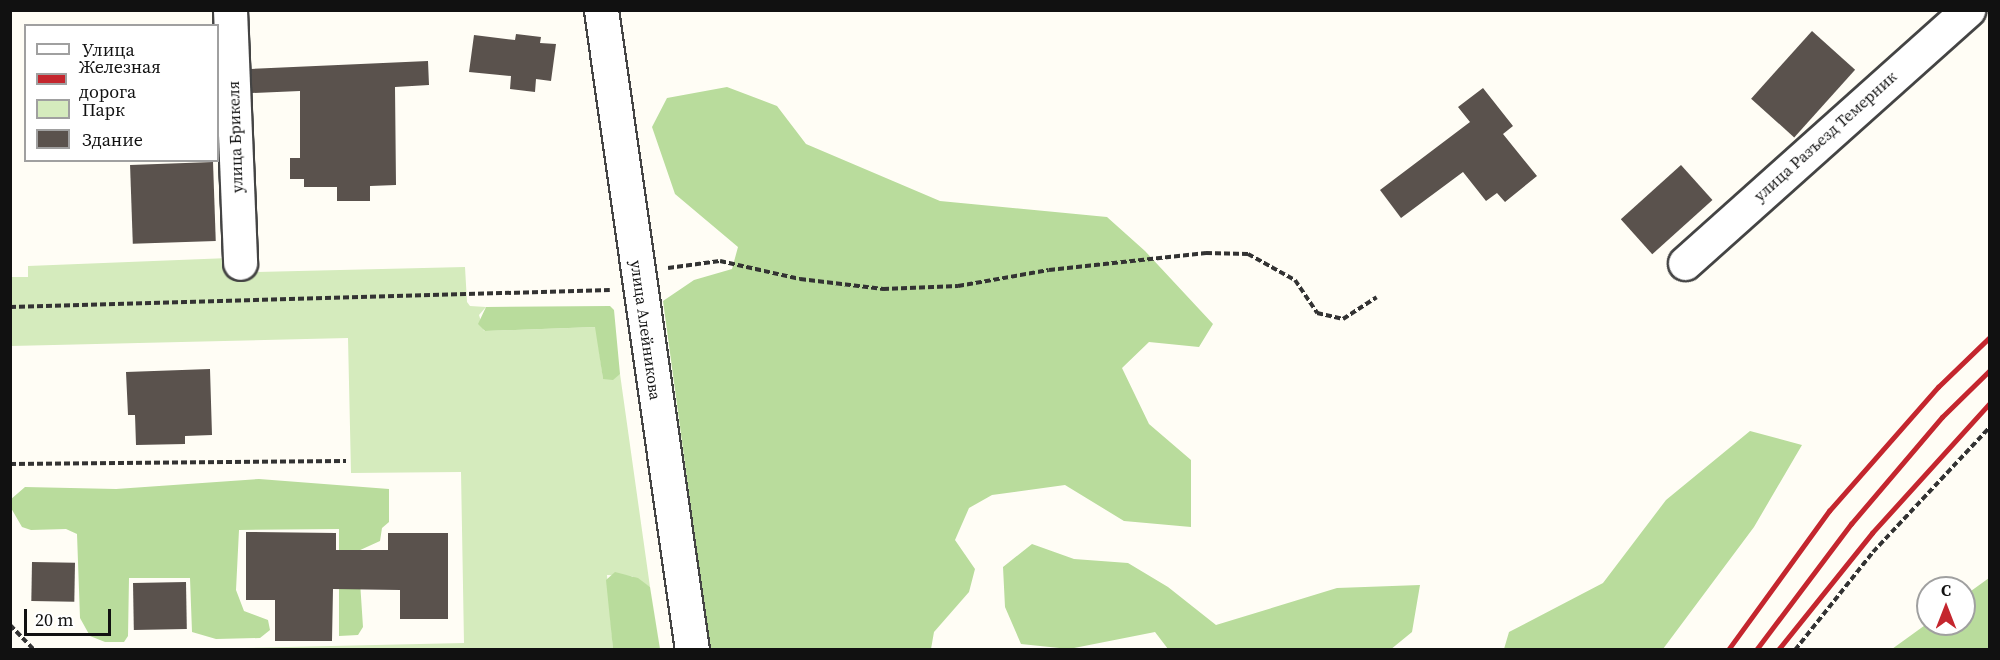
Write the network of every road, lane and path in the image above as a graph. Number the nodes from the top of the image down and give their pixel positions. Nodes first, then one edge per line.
1 (230, 10) edge
2 (601, 10) edge
3 (1968, 10) edge
4 (240, 263) dead end
5 (1684, 263) dead end
6 (639, 281) junction
7 (1377, 297) dead end
8 (10, 306) edge
9 (1989, 427) edge
10 (346, 461) dead end
11 (10, 464) edge
12 (10, 625) edge
13 (34, 650) edge
14 (692, 650) edge
15 (1795, 650) edge

1 - 4 street, улица Брикеля
2 - 6 street, улица Алейникова
3 - 5 street, улица Разъезд Темерник
6 - 7 path
6 - 8 path
6 - 14 street, улица Алейникова
9 - 15 path
10 - 11 path
12 - 13 path

